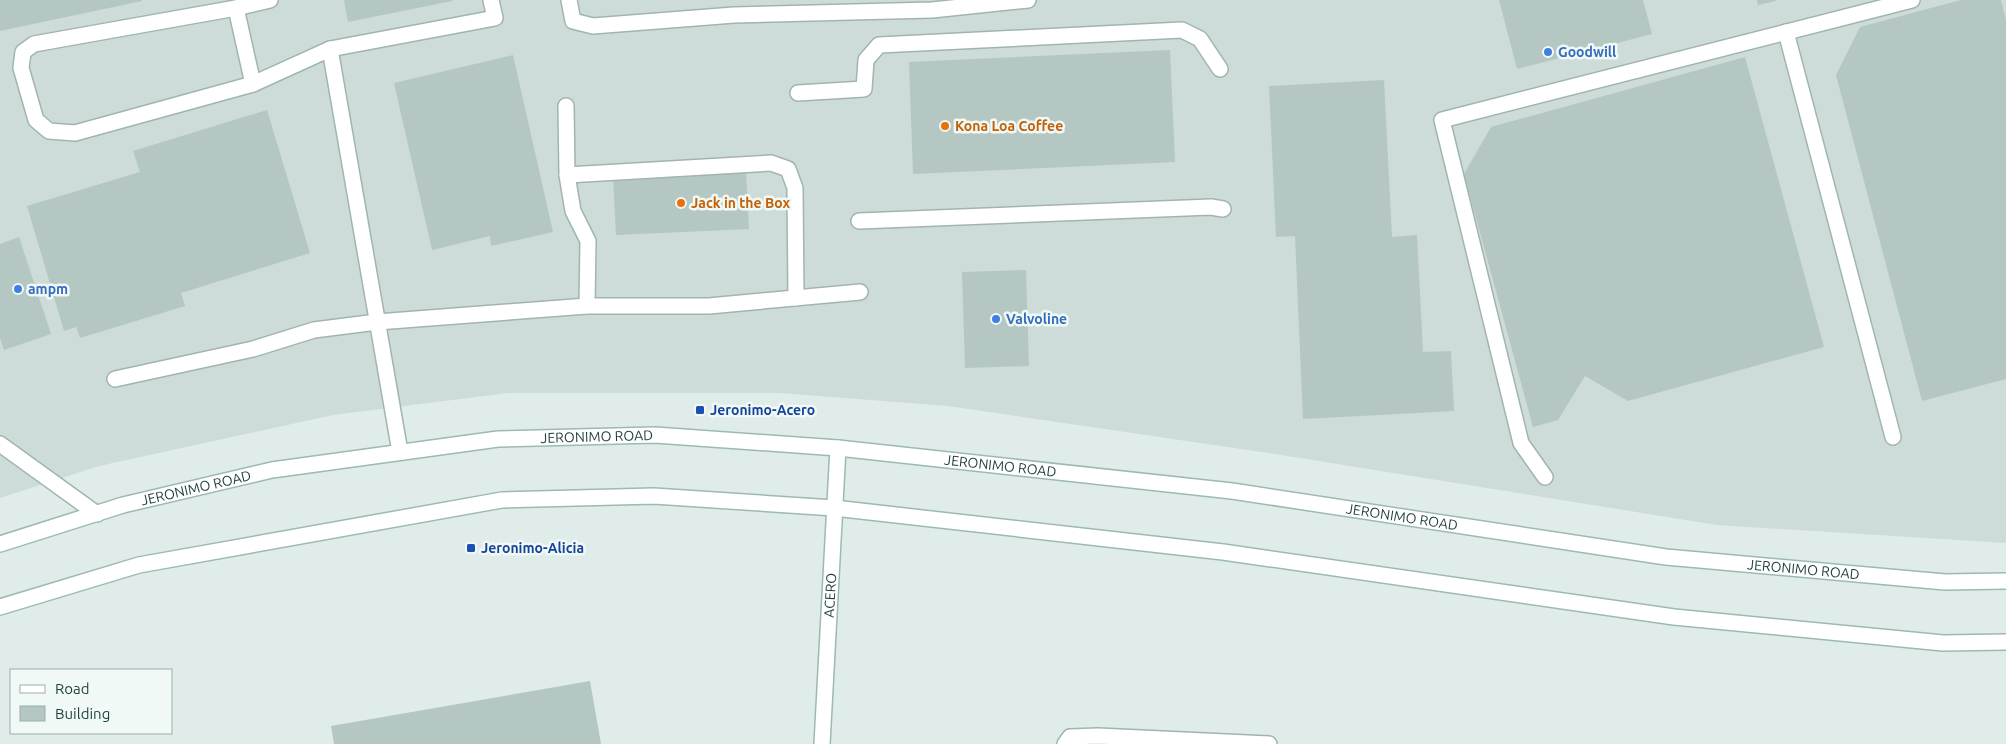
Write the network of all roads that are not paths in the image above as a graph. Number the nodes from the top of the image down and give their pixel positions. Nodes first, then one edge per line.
1 (270, 0) edge
2 (491, 0) edge
3 (569, 0) edge
4 (1028, 0) edge
5 (1912, 0) edge
6 (236, 8) junction
7 (1786, 32) junction
8 (330, 49) junction
9 (1220, 69) dead end
10 (253, 84) junction
11 (798, 94) dead end
12 (566, 106) dead end
13 (567, 175) junction
14 (1223, 209) dead end
15 (859, 221) dead end
16 (860, 292) dead end
17 (796, 298) junction
18 (587, 306) junction
19 (377, 322) junction
20 (116, 379) dead end
21 (1893, 437) dead end
22 (0, 444) edge
23 (838, 448) junction
24 (400, 452) junction
25 (1545, 477) dead end
26 (834, 508) junction
27 (97, 514) junction
28 (0, 544) edge
29 (2006, 581) edge
30 (0, 607) edge
31 (2006, 642) edge
32 (822, 744) edge
33 (1065, 744) edge
34 (1269, 744) edge

1 - 6 main road
2 - 8 main road
3 - 4 main road
5 - 7 main road
6 - 10 main road
6 - 10 main road
7 - 21 main road
7 - 25 main road
8 - 10 main road
8 - 19 main road
9 - 11 main road
12 - 13 main road
13 - 17 main road
13 - 18 main road
14 - 15 main road
16 - 17 main road
17 - 18 main road
18 - 19 main road
19 - 20 main road
19 - 24 main road
22 - 27 main road
23 - 24 main road, JERONIMO ROAD
23 - 26 main road, ACERO
23 - 29 main road, JERONIMO ROAD
24 - 27 main road, JERONIMO ROAD
26 - 30 main road
26 - 31 main road
26 - 32 main road, ACERO
27 - 28 main road, JERONIMO ROAD
33 - 34 main road

